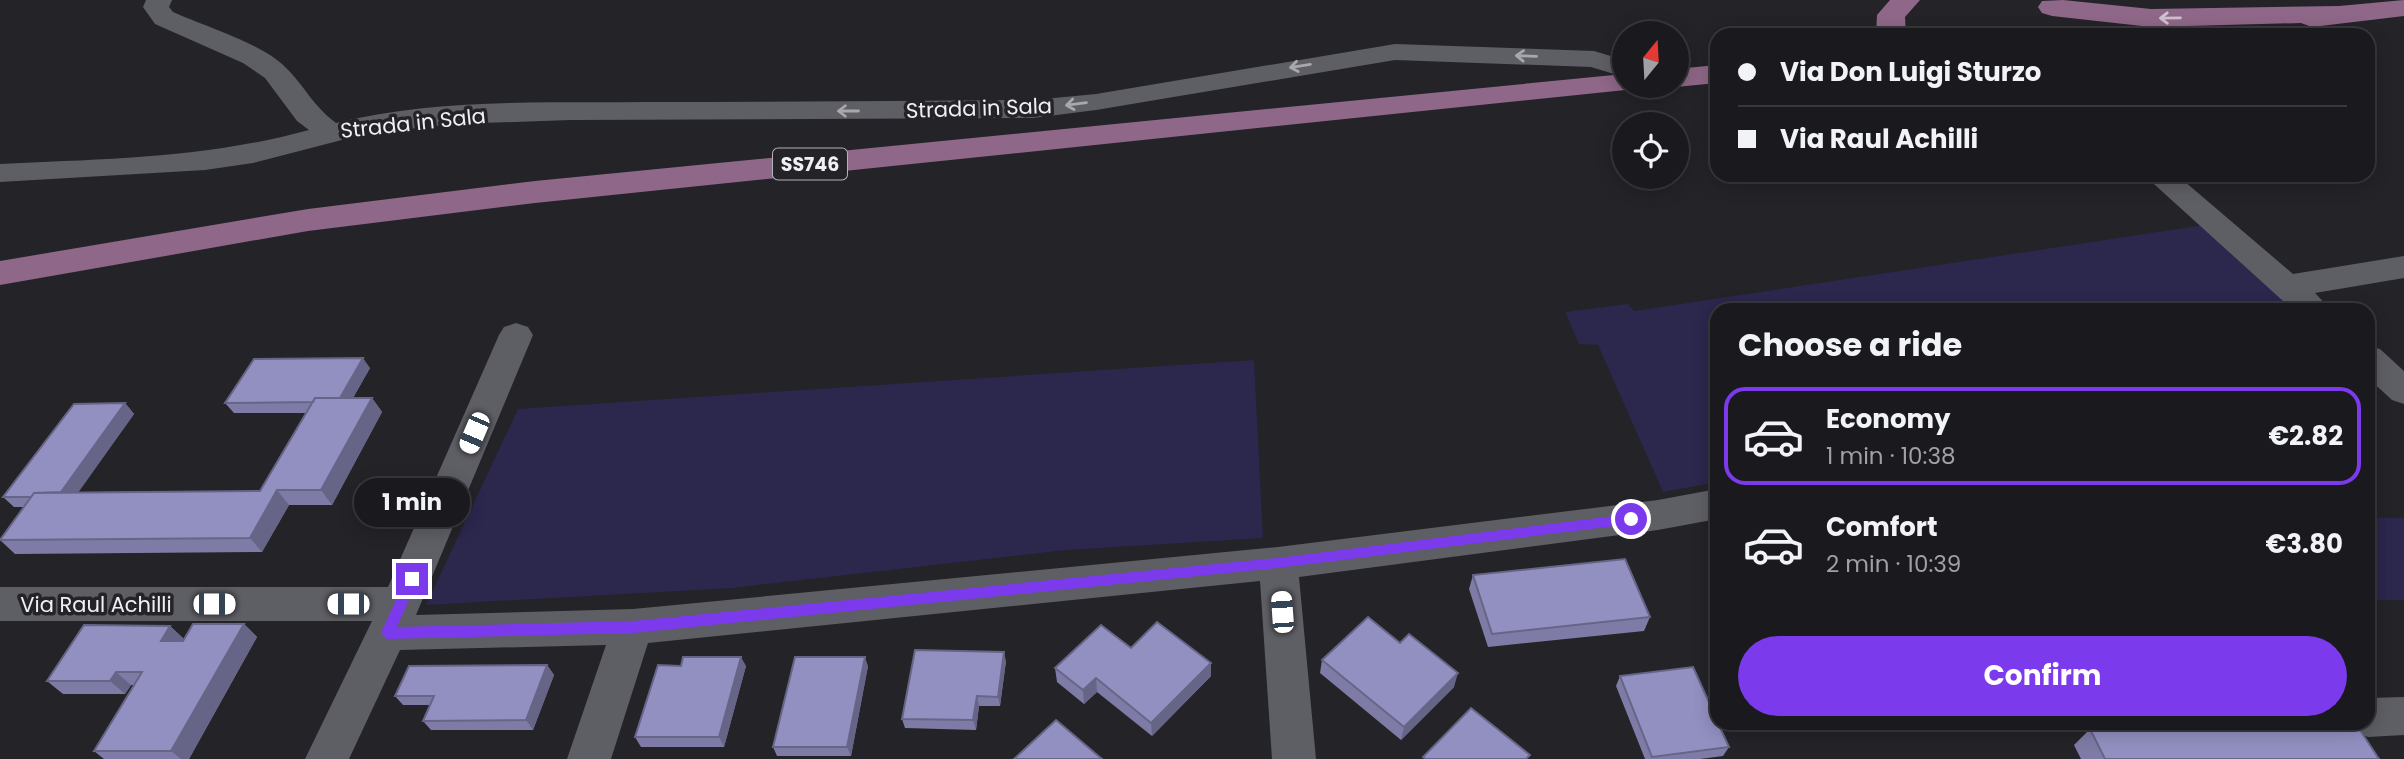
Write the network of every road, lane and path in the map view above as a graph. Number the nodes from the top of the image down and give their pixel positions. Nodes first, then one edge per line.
1 (159, 0) edge
2 (2043, 3) edge
3 (2404, 7) edge
4 (2336, 14) junction
5 (2090, 28) edge
6 (2249, 28) edge
7 (1612, 65) edge
8 (1710, 75) edge
9 (1689, 77) edge
10 (1612, 84) edge
11 (329, 132) junction
12 (0, 173) edge
13 (2167, 182) edge
14 (2404, 267) edge
15 (0, 272) edge
16 (2288, 286) junction
17 (2306, 303) edge
18 (516, 335) dead end
19 (1710, 505) edge
20 (1278, 563) junction
21 (0, 604) edge
22 (394, 618) junction
23 (633, 627) junction
24 (2404, 716) edge
25 (2375, 717) edge
26 (327, 759) edge
27 (589, 759) edge
28 (1294, 759) edge

1 - 11 street, Strada in Sala
4 -> 2 main road
2 - 5 main road
3 - 4 main road
4 - 6 main road
7 -> 11 street, Strada in Sala
8 - 9 main road
10 - 15 main road, SS746
11 - 12 street, Strada in Sala
13 - 16 street
14 - 16 street
16 - 17 street
18 - 22 street
19 - 20 street, Via Raul Achilli
20 - 23 street, Via Raul Achilli
20 - 28 street
21 - 22 street, Via Raul Achilli
22 - 23 street, Via Raul Achilli
22 - 26 street
23 - 27 street
24 - 25 street

